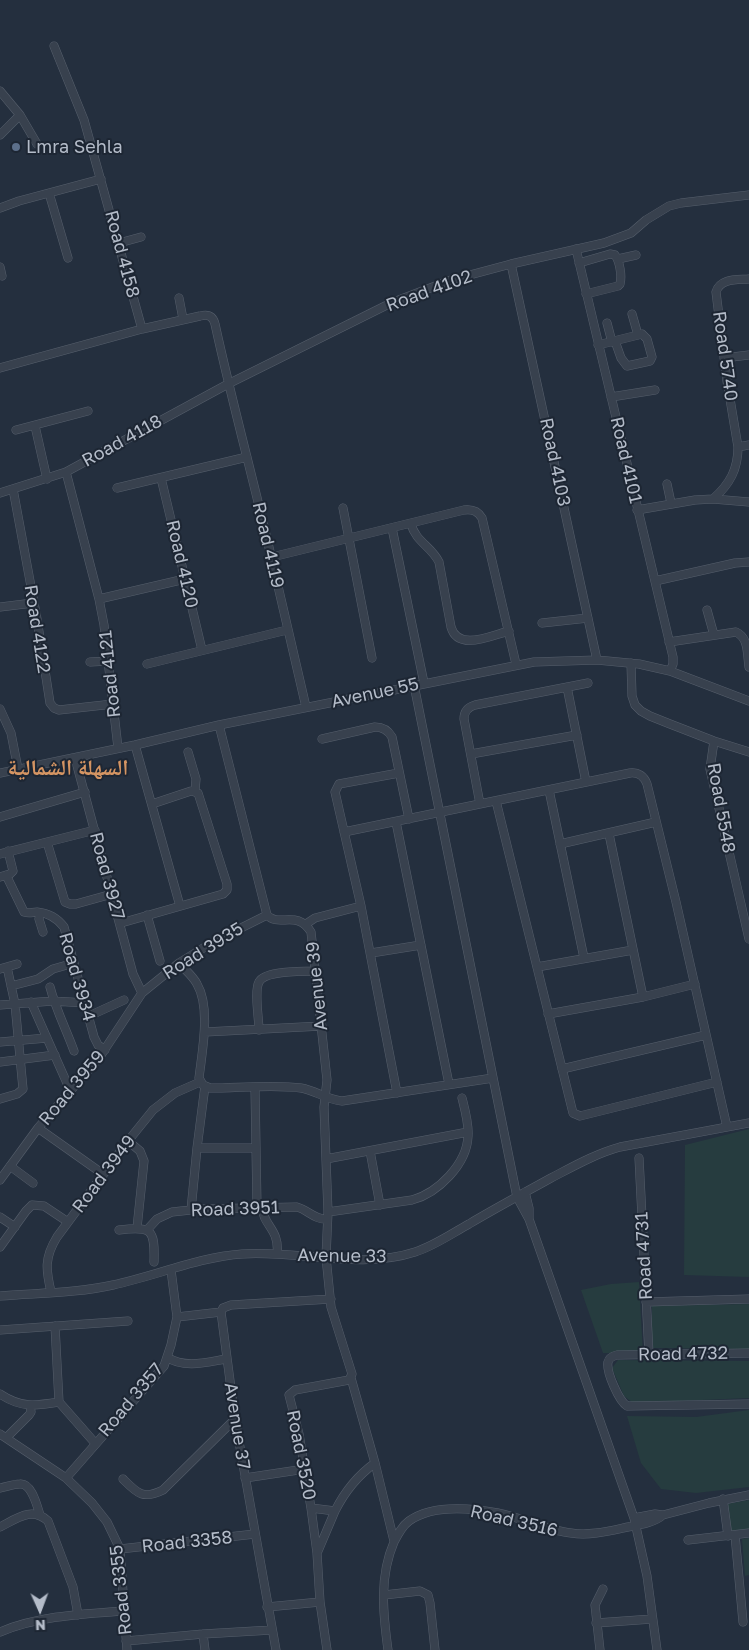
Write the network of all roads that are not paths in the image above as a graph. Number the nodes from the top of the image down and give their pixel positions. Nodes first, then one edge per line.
1 (54, 46) dead end
2 (0, 91) edge
3 (20, 115) junction
4 (0, 135) edge
5 (37, 144) dead end
6 (101, 179) junction
7 (49, 193) junction
8 (749, 195) edge
9 (0, 208) edge
10 (141, 237) dead end
11 (119, 243) junction
12 (576, 250) junction
13 (636, 255) dead end
14 (68, 258) dead end
15 (618, 260) junction
16 (579, 263) junction
17 (511, 264) junction
18 (0, 267) edge
19 (2, 276) dead end
20 (749, 279) edge
21 (586, 294) junction
22 (178, 298) dead end
23 (632, 314) dead end
24 (183, 320) junction
25 (607, 323) dead end
26 (142, 329) junction
27 (638, 335) junction
28 (614, 341) junction
29 (598, 345) junction
30 (749, 355) edge
31 (724, 358) junction
32 (0, 368) edge
33 (228, 384) junction
34 (655, 390) dead end
35 (610, 398) junction
36 (88, 411) dead end
37 (35, 426) junction
38 (16, 430) dead end
39 (749, 445) edge
40 (738, 446) junction
41 (247, 457) junction
42 (66, 472) junction
43 (161, 478) junction
44 (47, 480) junction
45 (667, 484) dead end
46 (117, 488) dead end
47 (13, 489) junction
48 (0, 493) edge
49 (714, 499) junction
50 (749, 502) edge
51 (671, 503) junction
52 (343, 508) dead end
53 (638, 510) junction
54 (411, 524) junction
55 (392, 528) junction
56 (350, 539) junction
57 (272, 557) junction
58 (749, 562) edge
59 (185, 579) junction
60 (655, 581) junction
61 (99, 599) junction
62 (34, 603) junction
63 (0, 608) edge
64 (707, 610) dead end
65 (588, 618) junction
66 (542, 623) dead end
67 (287, 630) junction
68 (509, 631) junction
69 (714, 635) junction
70 (669, 642) junction
71 (202, 650) junction
72 (372, 658) dead end
73 (109, 660) junction
74 (597, 660) junction
75 (90, 662) dead end
76 (630, 663) junction
77 (147, 664) dead end
78 (516, 664) junction
79 (749, 667) edge
80 (670, 671) junction
81 (424, 683) junction
82 (588, 683) dead end
83 (414, 685) junction
84 (567, 687) junction
85 (749, 702) edge
86 (113, 704) junction
87 (306, 707) junction
88 (0, 709) edge
89 (219, 725) junction
90 (577, 735) junction
91 (322, 739) dead end
92 (714, 741) junction
93 (136, 745) junction
94 (118, 748) junction
95 (188, 752) dead end
96 (749, 752) edge
97 (471, 754) junction
98 (75, 758) junction
99 (18, 769) junction
100 (0, 773) edge
101 (400, 773) junction
102 (586, 782) junction
103 (549, 790) junction
104 (195, 791) junction
105 (84, 792) junction
106 (496, 801) junction
107 (152, 804) junction
108 (480, 804) junction
109 (440, 813) junction
110 (0, 817) edge
111 (409, 819) junction
112 (396, 822) junction
113 (656, 822) junction
114 (95, 830) junction
115 (344, 832) junction
116 (609, 834) junction
117 (47, 842) junction
118 (560, 844) junction
119 (8, 852) junction
120 (0, 854) edge
121 (3, 876) edge
122 (112, 894) junction
123 (180, 906) junction
124 (361, 906) junction
125 (40, 912) junction
126 (147, 915) junction
127 (267, 915) junction
128 (121, 923) junction
129 (306, 924) junction
130 (44, 932) dead end
131 (749, 935) edge
132 (421, 945) junction
133 (633, 950) junction
134 (371, 953) junction
135 (584, 958) junction
136 (160, 961) dead end
137 (74, 963) junction
138 (179, 963) junction
139 (17, 964) dead end
140 (537, 967) junction
141 (4, 968) edge
142 (316, 971) junction
143 (695, 984) junction
144 (11, 986) junction
145 (50, 987) dead end
146 (142, 993) junction
147 (643, 997) junction
148 (124, 1000) dead end
149 (53, 1001) junction
150 (31, 1002) junction
151 (86, 1002) junction
152 (15, 1004) junction
153 (0, 1005) edge
154 (548, 1014) junction
155 (89, 1016) junction
156 (322, 1026) junction
157 (260, 1030) junction
158 (205, 1032) junction
159 (706, 1035) junction
160 (47, 1038) junction
161 (19, 1040) junction
162 (0, 1042) edge
163 (105, 1050) junction
164 (74, 1051) dead end
165 (55, 1056) junction
166 (21, 1060) junction
167 (0, 1062) edge
168 (562, 1068) junction
169 (493, 1078) junction
170 (717, 1082) junction
171 (449, 1084) junction
172 (205, 1085) junction
173 (255, 1088) junction
174 (70, 1090) junction
175 (397, 1093) junction
176 (325, 1097) junction
177 (462, 1098) dead end
178 (0, 1099) edge
179 (749, 1123) edge
180 (727, 1126) junction
181 (38, 1128) junction
182 (468, 1132) junction
183 (128, 1141) junction
184 (198, 1148) junction
185 (256, 1148) junction
186 (370, 1151) junction
187 (639, 1158) dead end
188 (326, 1159) junction
189 (10, 1166) junction
190 (103, 1174) junction
191 (0, 1180) edge
192 (34, 1183) dead end
193 (525, 1192) junction
194 (517, 1197) junction
195 (380, 1205) junction
196 (259, 1207) junction
197 (190, 1210) junction
198 (327, 1216) junction
199 (0, 1217) edge
200 (529, 1219) junction
201 (68, 1222) junction
202 (15, 1227) junction
203 (137, 1228) junction
204 (119, 1230) dead end
205 (147, 1230) junction
206 (0, 1248) edge
207 (277, 1254) junction
208 (326, 1257) junction
209 (154, 1262) dead end
210 (171, 1270) junction
211 (50, 1292) junction
212 (0, 1296) edge
213 (330, 1299) junction
214 (749, 1299) edge
215 (646, 1302) junction
216 (221, 1312) junction
217 (177, 1317) junction
218 (128, 1321) dead end
219 (55, 1326) junction
220 (0, 1330) edge
221 (749, 1353) edge
222 (649, 1354) junction
223 (167, 1357) junction
224 (226, 1359) junction
225 (351, 1378) junction
226 (0, 1394) edge
227 (59, 1402) junction
228 (749, 1404) edge
229 (30, 1405) junction
230 (235, 1419) junction
231 (2, 1436) edge
232 (95, 1443) junction
233 (375, 1463) junction
234 (305, 1469) junction
235 (66, 1478) junction
236 (246, 1478) junction
237 (123, 1479) dead end
238 (0, 1488) edge
239 (749, 1495) edge
240 (723, 1500) junction
241 (311, 1508) junction
242 (335, 1511) junction
243 (40, 1515) junction
244 (635, 1522) junction
245 (0, 1527) edge
246 (749, 1533) edge
247 (254, 1534) junction
248 (732, 1535) junction
249 (688, 1540) dead end
250 (394, 1541) junction
251 (120, 1549) junction
252 (317, 1553) junction
253 (749, 1582) edge
254 (739, 1583) junction
255 (603, 1589) dead end
256 (384, 1595) junction
257 (320, 1602) junction
258 (267, 1606) junction
259 (123, 1611) junction
260 (78, 1614) junction
261 (652, 1619) junction
262 (743, 1622) dead end
263 (596, 1623) junction
264 (272, 1630) junction
265 (0, 1632) edge
266 (203, 1634) junction
267 (126, 1641) junction
268 (127, 1650) edge
269 (205, 1650) edge
270 (276, 1650) edge
271 (327, 1650) edge
272 (388, 1650) edge
273 (435, 1650) edge
274 (600, 1650) edge
275 (657, 1650) edge

1 - 6 street, Road 4158
2 - 3 street
3 - 4 street
3 - 5 street
6 - 7 street
6 - 11 street, Road 4158
7 - 9 street
7 - 14 street
8 - 12 street, Road 4102
10 - 11 street
11 - 26 street, Road 4158
12 - 16 street, Road 4101
12 - 17 street, Road 4102
13 - 15 street
15 - 16 street
15 - 21 street
16 - 21 street, Road 4101
17 - 33 street, Road 4102
17 - 65 street, Road 4103
18 - 19 street
20 - 31 street, Road 5740
21 - 29 street, Road 4101
22 - 24 street
23 - 27 street
24 - 26 street
24 - 33 street
25 - 28 street
26 - 32 street
27 - 28 street
27 - 28 street
28 - 29 street
29 - 35 street, Road 4101
30 - 31 street
31 - 40 street, Road 5740
33 - 41 street, Road 4119
33 - 42 street, Road 4118
34 - 35 street
35 - 53 street, Road 4101
36 - 37 street
37 - 38 street
37 - 44 street
39 - 40 street
40 - 49 street, Road 5740
41 - 43 street
41 - 57 street, Road 4119
42 - 44 street, Road 4118
42 - 61 street, Road 4121
43 - 46 street
43 - 59 street, Road 4120
44 - 47 street, Road 4118
45 - 51 street
47 - 48 street, Road 4118
47 - 62 street, Road 4122
49 - 50 street
49 - 51 street
51 - 53 street
52 - 56 street
53 - 60 street, Road 4101
54 - 55 street
54 - 68 street
54 - 68 street
55 - 56 street
55 - 81 street
56 - 57 street
56 - 72 street
57 - 67 street, Road 4119
58 - 60 street
59 - 61 street
59 - 71 street, Road 4120
60 - 70 street, Road 4101
61 - 73 street, Road 4121
62 - 63 street
62 - 86 street, Road 4122
64 - 69 street
65 - 66 street
65 - 74 street, Road 4103
67 - 71 street
67 - 87 street, Road 4119
68 - 78 street
69 - 70 street
69 - 79 street
70 - 80 street, Road 4101
71 - 77 street
73 - 75 street
73 - 86 street, Road 4121
74 - 76 street, Avenue 55
74 - 78 street, Avenue 55
76 - 80 street, Avenue 55
76 - 92 street
78 - 81 street, Avenue 55
80 - 85 street, Avenue 55
81 - 83 street, Avenue 55
82 - 84 street
83 - 87 street, Avenue 55
83 - 109 street
84 - 90 street
84 - 97 street
86 - 94 street, Road 4121
87 - 89 street, Avenue 55
88 - 99 street
89 - 93 street, Avenue 55
89 - 127 street
90 - 97 street
90 - 102 street
91 - 101 street
92 - 96 street
92 - 131 street, Road 5548
93 - 94 street, Avenue 55
93 - 107 street
94 - 98 street, Avenue 55
95 - 104 street
97 - 108 street
98 - 99 street, Avenue 55
98 - 105 street, Road 3927
99 - 100 street, Avenue 55
101 - 111 street
101 - 115 street
102 - 103 street
102 - 113 street
103 - 106 street
103 - 118 street
104 - 107 street
104 - 123 street
105 - 110 street
105 - 114 street, Road 3927
106 - 108 street
106 - 140 street
107 - 123 street
108 - 109 street
109 - 111 street
109 - 169 street
111 - 112 street
112 - 115 street
112 - 132 street
113 - 116 street
113 - 143 street
114 - 117 street
114 - 122 street, Road 3927
115 - 124 street
116 - 118 street
116 - 133 street
117 - 119 street
117 - 122 street
118 - 135 street
119 - 120 street
119 - 121 street
121 - 125 street, Road 3934
122 - 128 street, Road 3927
123 - 126 street
124 - 129 street
124 - 134 street
125 - 130 street
125 - 137 street, Road 3934
126 - 128 street
126 - 136 street
127 - 129 street, Avenue 39
127 - 138 street, Road 3935
128 - 146 street, Road 3927
129 - 142 street, Avenue 39
132 - 134 street
132 - 171 street
133 - 135 street
133 - 147 street
134 - 175 street
135 - 140 street
137 - 144 street
137 - 151 street, Road 3934
138 - 146 street, Road 3935
138 - 158 street
139 - 141 street
140 - 154 street
141 - 144 street
142 - 156 street, Avenue 39
142 - 157 street
143 - 147 street
143 - 159 street
144 - 152 street
145 - 149 street
146 - 163 street, Road 3959
147 - 154 street
148 - 155 street
149 - 150 street
149 - 151 street
149 - 164 street
150 - 152 street
150 - 160 street
151 - 155 street, Road 3934
152 - 153 street
152 - 161 street
154 - 168 street
155 - 163 street, Road 3934
156 - 157 street
156 - 176 street, Avenue 39
157 - 158 street
158 - 172 street
159 - 168 street
159 - 170 street
160 - 161 street
160 - 165 street
161 - 162 street
161 - 166 street
163 - 174 street, Road 3959
165 - 166 street
165 - 174 street
166 - 167 street
166 - 178 street
168 - 170 street
169 - 171 street, Road 3949
169 - 194 street
170 - 180 street
171 - 175 street, Road 3949
172 - 173 street, Road 3949
172 - 183 street, Road 3949
172 - 184 street
173 - 176 street, Road 3949
173 - 185 street
174 - 181 street, Road 3959
175 - 176 street, Road 3949
176 - 188 street, Avenue 39
177 - 182 street
179 - 180 street, Avenue 33
180 - 193 street, Avenue 33
181 - 189 street, Road 3959
181 - 190 street
182 - 186 street
182 - 195 street
183 - 190 street, Road 3949
183 - 203 street
184 - 185 street
184 - 197 street
185 - 196 street
186 - 188 street
186 - 195 street
187 - 215 street, Road 4731
188 - 198 street, Avenue 39
189 - 191 street, Road 3959
189 - 192 street
190 - 201 street, Road 3949
193 - 194 street, Avenue 33
193 - 200 street
194 - 200 street
194 - 208 street, Avenue 33
195 - 198 street
196 - 197 street, Road 3951
196 - 198 street, Road 3951
196 - 207 street
197 - 205 street, Road 3951
198 - 208 street, Avenue 39
199 - 202 street
200 - 244 street
201 - 202 street
201 - 211 street, Road 3949
202 - 206 street
203 - 204 street
203 - 205 street
205 - 209 street
207 - 208 street, Avenue 33
207 - 210 street, Avenue 33
208 - 213 street, Avenue 39
210 - 211 street, Avenue 33
210 - 217 street, Road 3357
211 - 212 street, Avenue 33
213 - 216 street
213 - 225 street
214 - 215 street
215 - 222 street, Road 4731
216 - 217 street
216 - 224 street, Avenue 37
217 - 223 street, Road 3357
218 - 219 street
219 - 220 street
219 - 227 street
221 - 222 street, Road 4732
222 - 228 street, Road 4732
223 - 224 street, Road 3357
223 - 232 street, Road 3357
224 - 230 street, Avenue 37
225 - 233 street
225 - 234 street, Road 3520
226 - 229 street
227 - 229 street
227 - 232 street, Road 3357
229 - 231 street
230 - 236 street, Avenue 37
230 - 237 street
231 - 235 street, Road 3355
232 - 235 street, Road 3357
233 - 242 street, Road 3520
233 - 250 street
234 - 236 street
234 - 241 street, Road 3520
235 - 251 street, Road 3355
236 - 247 street, Avenue 37
238 - 243 street
239 - 240 street, Road 3516
240 - 244 street, Road 3516
240 - 248 street
241 - 242 street
241 - 252 street, Road 3520
242 - 252 street, Road 3520
243 - 245 street
243 - 260 street
244 - 250 street, Road 3516
244 - 261 street
246 - 248 street
247 - 251 street, Road 3358
247 - 258 street, Avenue 37
248 - 249 street
248 - 254 street
250 - 256 street, Road 3516
251 - 259 street, Road 3355
252 - 257 street, Road 3520
253 - 254 street
254 - 262 street
255 - 263 street
256 - 272 street, Road 3516
256 - 273 street
257 - 258 street
257 - 271 street, Road 3520
258 - 264 street, Avenue 37
259 - 260 street
259 - 267 street, Road 3355
260 - 265 street
261 - 263 street
261 - 275 street
263 - 274 street
264 - 266 street
264 - 270 street, Avenue 37
266 - 267 street
266 - 269 street
267 - 268 street, Road 3355

